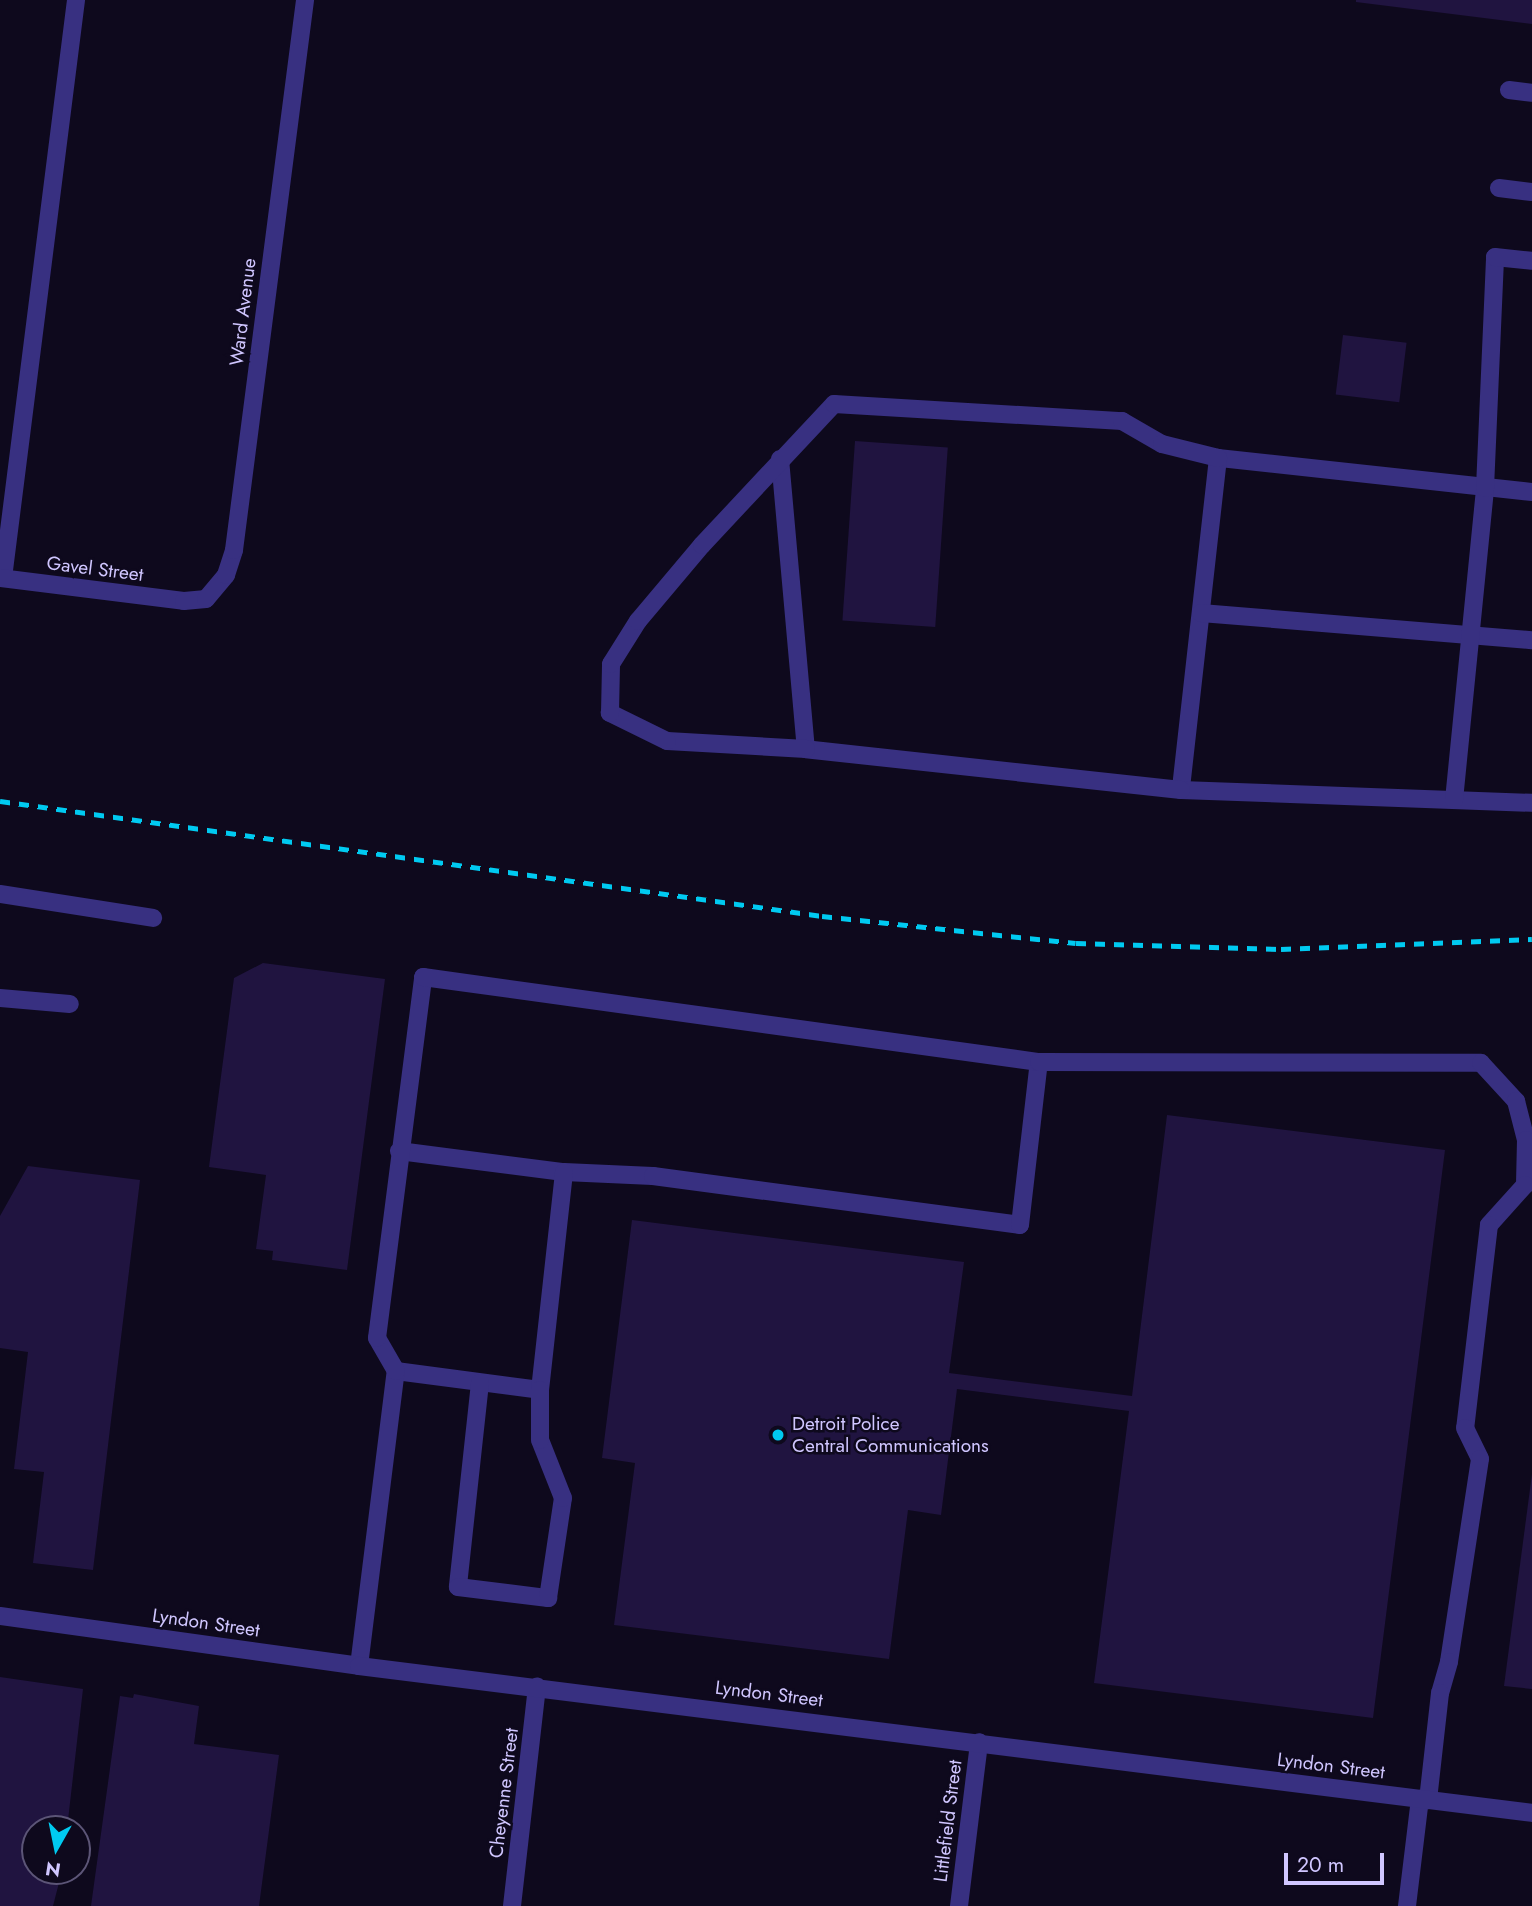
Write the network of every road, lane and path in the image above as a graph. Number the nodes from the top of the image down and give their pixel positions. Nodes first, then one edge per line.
1 (76, 0) edge
2 (305, 0) edge
3 (1510, 90) dead end
4 (1532, 93) edge
5 (1499, 188) dead end
6 (1532, 192) edge
7 (1532, 261) edge
8 (1218, 458) junction
9 (779, 460) junction
10 (1485, 488) junction
11 (1532, 492) edge
12 (2, 578) edge
13 (184, 601) joint
14 (1201, 613) junction
15 (1470, 635) junction
16 (1532, 640) edge
17 (806, 749) junction
18 (1181, 790) junction
19 (1454, 800) junction
20 (1532, 803) edge
21 (0, 894) edge
22 (153, 918) dead end
23 (0, 998) edge
24 (70, 1004) dead end
25 (1039, 1062) junction
26 (399, 1151) junction
27 (564, 1172) junction
28 (396, 1371) junction
29 (480, 1383) junction
30 (540, 1390) junction
31 (0, 1616) edge
32 (359, 1666) junction
33 (537, 1686) junction
34 (979, 1742) junction
35 (1424, 1799) junction
36 (1532, 1813) edge
37 (512, 1906) edge
38 (959, 1906) edge
39 (1407, 1906) edge

1 - 12 street
2 - 13 street, Ward Avenue
3 - 4 street
5 - 6 street
7 - 10 street
8 - 9 street
8 - 10 street
8 - 14 street
9 - 17 street
9 - 17 street
10 - 11 street
10 - 15 street
12 - 13 street, Gavel Street
14 - 15 street
14 - 18 street
15 - 16 street
15 - 19 street
17 - 18 street
18 - 19 street
19 - 20 street
21 - 22 street
23 - 24 street
25 - 26 street
25 - 27 street
25 - 35 street
26 - 27 street
26 - 28 street
27 - 30 street
28 - 29 street
28 - 32 street
29 - 30 street
29 - 30 street
31 - 32 street, Lyndon Street
32 - 33 street, Lyndon Street
33 - 34 street, Lyndon Street
33 - 37 street, Cheyenne Street
34 - 35 street, Lyndon Street
34 - 38 street, Littlefield Street
35 - 36 street, Lyndon Street
35 - 39 street

